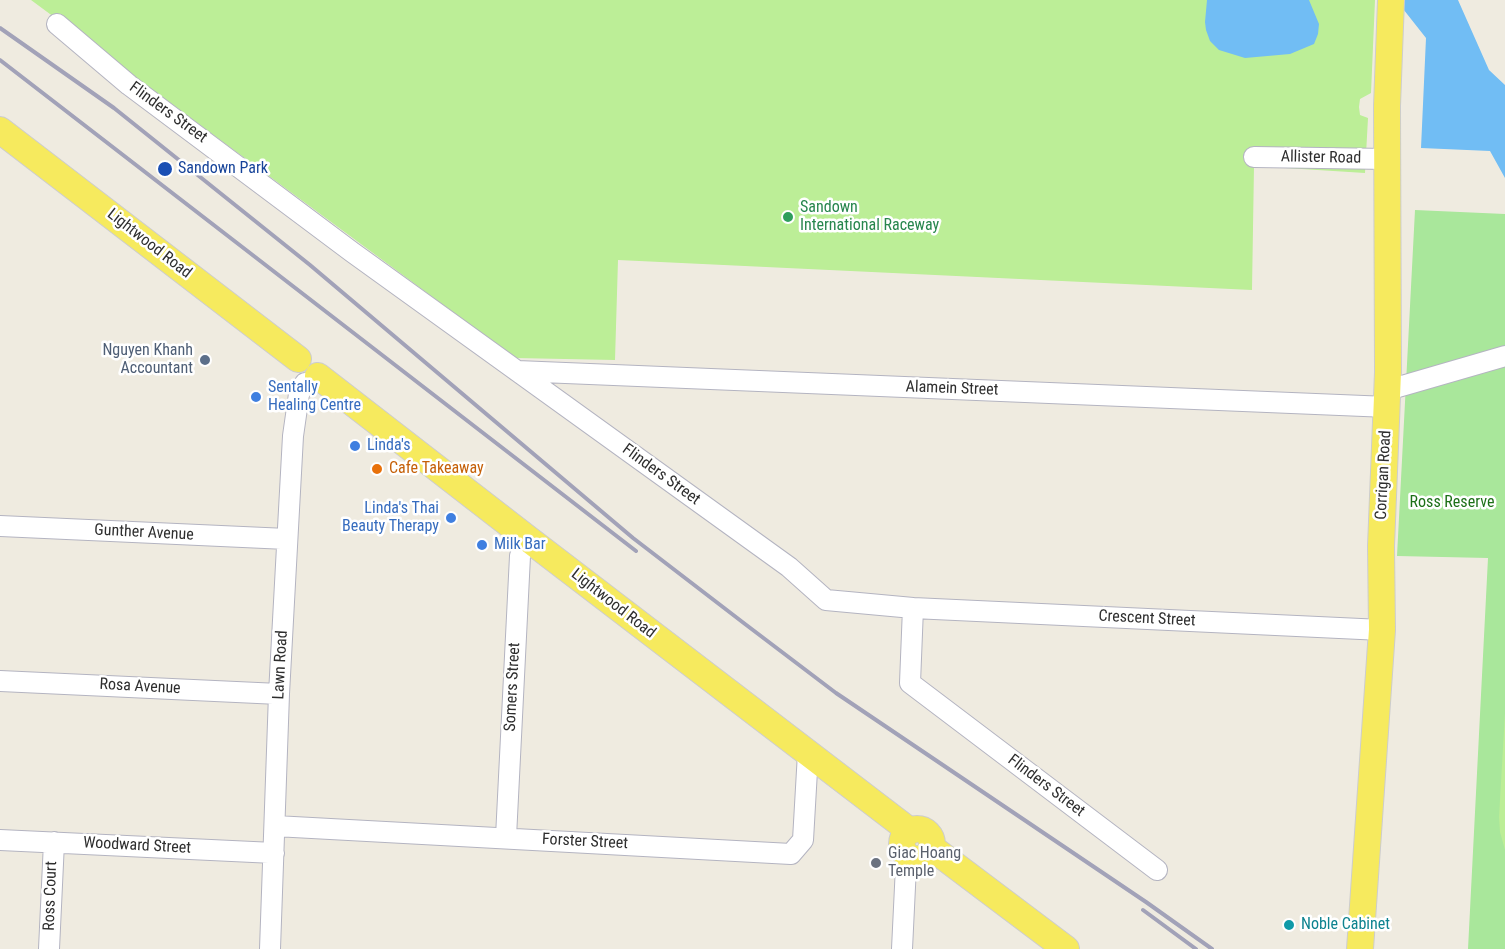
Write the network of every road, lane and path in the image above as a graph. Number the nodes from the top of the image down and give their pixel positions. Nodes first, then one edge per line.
1 (1391, 0) edge
2 (57, 24) dead end
3 (0, 130) edge
4 (1254, 157) dead end
5 (1388, 159) junction
6 (1505, 356) edge
7 (517, 371) junction
8 (307, 373) junction
9 (1388, 398) junction
10 (0, 526) edge
11 (527, 538) junction
12 (287, 539) junction
13 (913, 608) junction
14 (1382, 630) junction
15 (0, 681) edge
16 (279, 694) junction
17 (808, 753) junction
18 (275, 826) junction
19 (506, 837) junction
20 (0, 840) edge
21 (54, 842) junction
22 (920, 852) junction
23 (274, 853) junction
24 (1157, 870) dead end
25 (49, 949) edge
26 (270, 949) edge
27 (902, 949) edge
28 (1066, 949) edge
29 (1360, 949) edge

1 - 5 main road, Corrigan Road
2 - 7 street, Flinders Street
3 - 8 main road, Lightwood Road
4 - 5 street, Allister Road
5 - 9 main road, Corrigan Road
6 - 9 street, Alamein Street
7 - 9 street, Alamein Street
7 - 13 street, Flinders Street
8 - 11 main road, Lightwood Road
8 - 12 street, Lawn Road
9 - 14 main road, Corrigan Road
10 - 12 street, Gunther Avenue
11 - 17 main road, Lightwood Road
11 - 19 street, Somers Street
12 - 16 street, Lawn Road
13 - 14 street, Crescent Street
13 - 24 street, Flinders Street
14 - 29 main road, Corrigan Road
15 - 16 street, Rosa Avenue
16 - 18 street, Lawn Road
17 - 19 street, Forster Street
17 - 22 main road, Lightwood Road
18 - 19 street, Forster Street
18 - 23 street, Lawn Road
20 - 21 street, Woodward Street
21 - 23 street, Woodward Street
21 - 25 street, Ross Court
22 - 27 street
22 - 28 main road
23 - 26 street, Lawn Road

